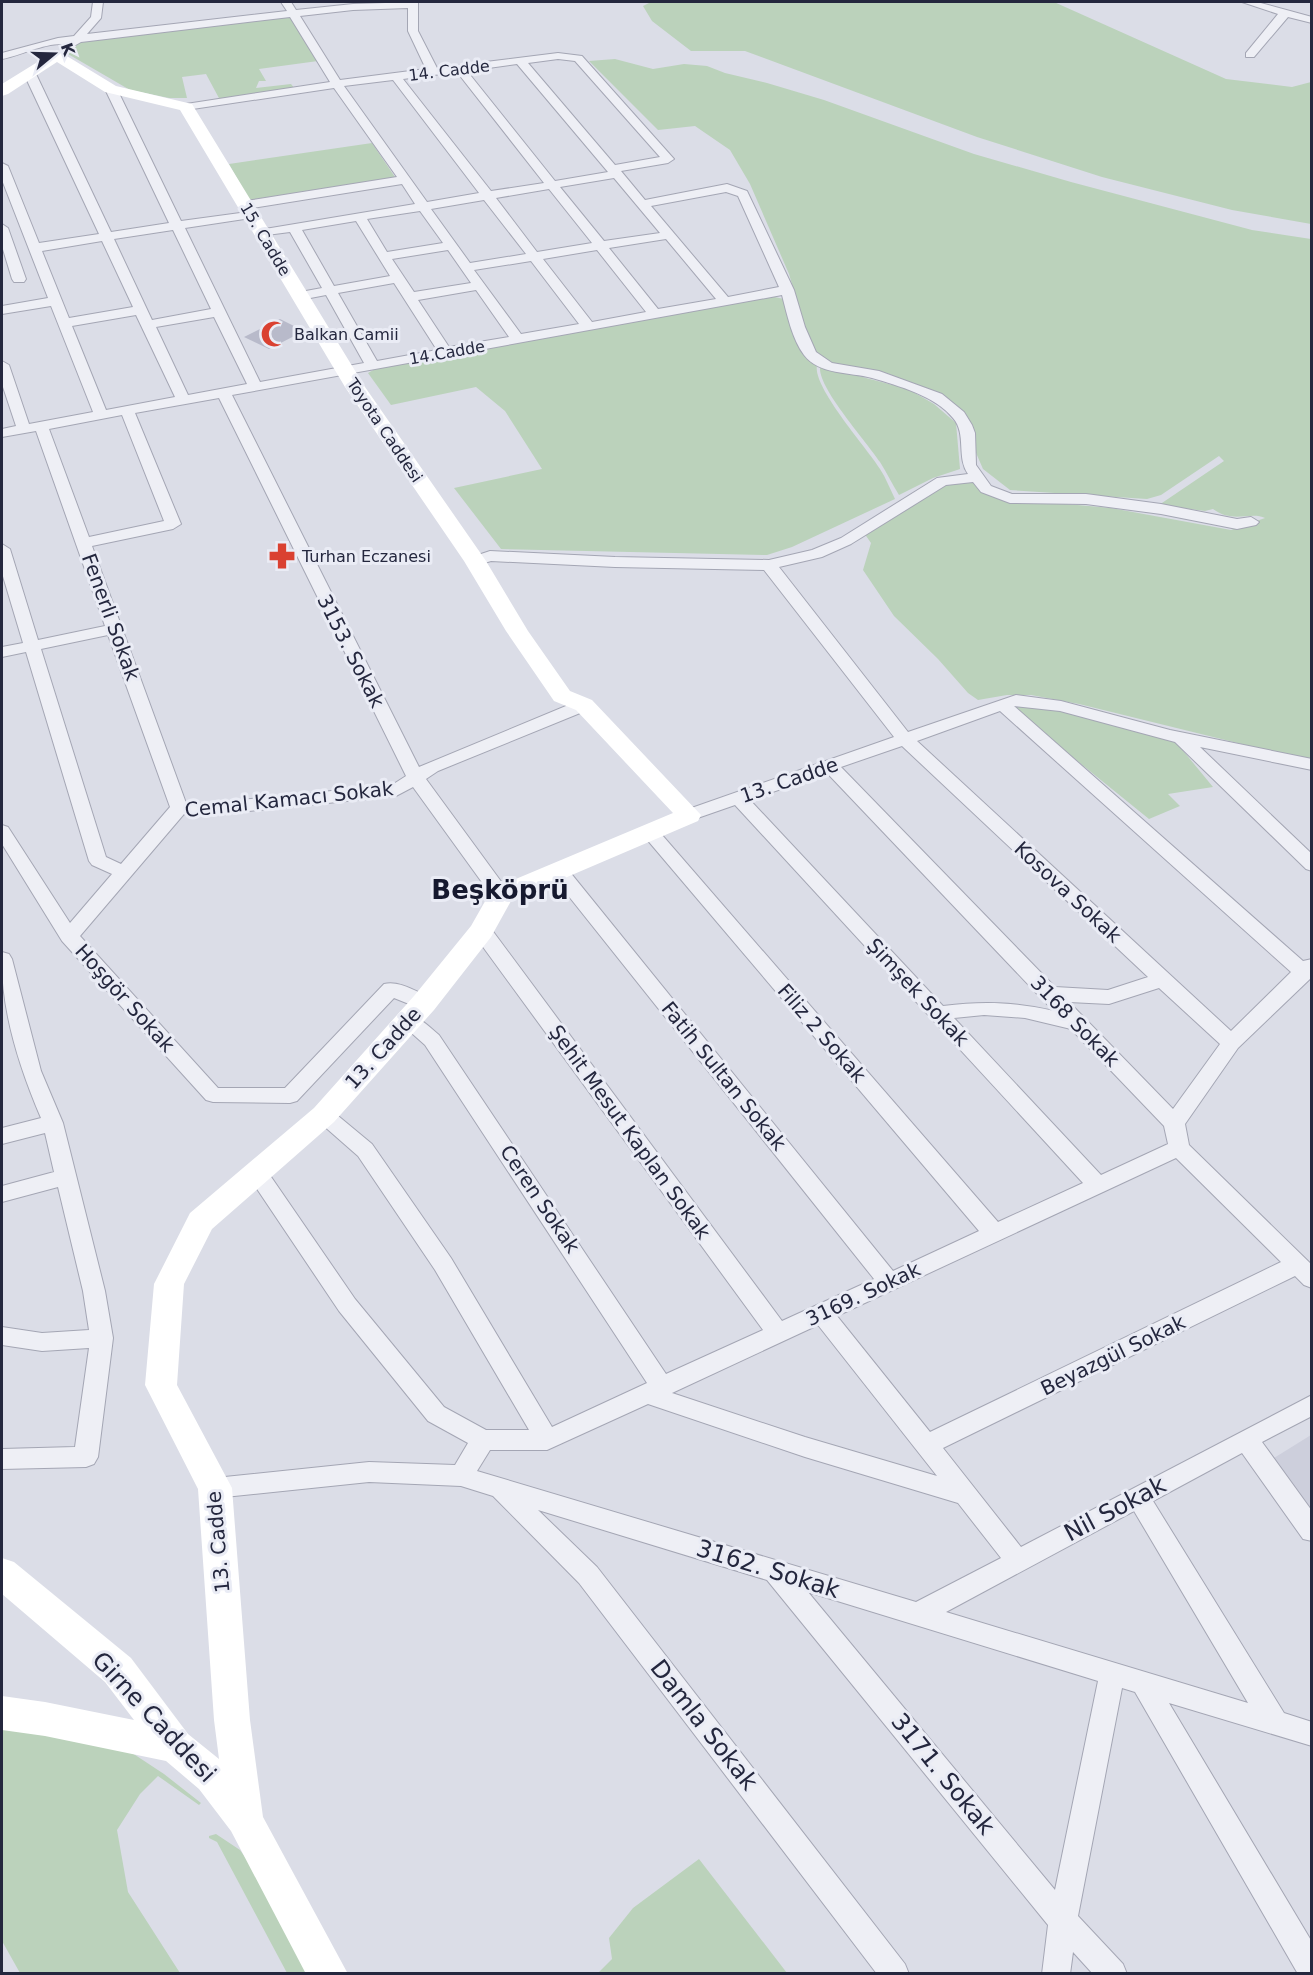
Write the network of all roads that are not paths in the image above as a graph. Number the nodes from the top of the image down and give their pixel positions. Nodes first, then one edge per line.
1 (98, 2) edge
2 (286, 2) edge
3 (1247, 2) edge
4 (412, 3) edge
5 (351, 4) edge
6 (1284, 14) junction
7 (294, 15) junction
8 (1311, 20) edge
9 (78, 40) junction
10 (57, 55) junction
11 (1250, 55) dead end
12 (2, 56) edge
13 (520, 61) junction
14 (460, 69) junction
15 (433, 72) junction
16 (30, 74) junction
17 (396, 76) junction
18 (337, 84) junction
19 (111, 89) junction
20 (2, 91) edge
21 (186, 107) junction
22 (2, 166) edge
23 (615, 172) junction
24 (404, 180) junction
25 (552, 185) junction
26 (488, 196) junction
27 (642, 204) junction
28 (423, 207) junction
29 (248, 210) junction
30 (359, 217) junction
31 (177, 226) junction
32 (2, 228) edge
33 (294, 228) junction
34 (262, 234) junction
35 (669, 235) junction
36 (106, 237) junction
37 (450, 246) junction
38 (601, 246) junction
39 (34, 248) junction
40 (384, 256) junction
41 (534, 256) junction
42 (466, 267) junction
43 (45, 275) junction
44 (398, 278) junction
45 (19, 279) junction
46 (2, 282) edge
47 (479, 286) junction
48 (331, 290) junction
49 (787, 290) junction
50 (300, 296) junction
51 (410, 297) junction
52 (55, 301) junction
53 (725, 301) junction
54 (2, 310) edge
55 (140, 310) junction
56 (219, 312) junction
57 (655, 314) junction
58 (64, 323) junction
59 (147, 325) junction
60 (588, 326) junction
61 (517, 339) junction
62 (445, 352) junction
63 (2, 365) edge
64 (373, 366) junction
65 (345, 371) junction
66 (255, 387) junction
67 (224, 393) junction
68 (183, 400) junction
69 (127, 410) junction
70 (101, 415) junction
71 (41, 426) junction
72 (24, 429) junction
73 (2, 433) edge
74 (976, 477) junction
75 (1251, 522) dead end
76 (84, 543) junction
77 (2, 549) edge
78 (482, 558) junction
79 (769, 565) junction
80 (115, 629) junction
81 (31, 646) junction
82 (2, 652) edge
83 (584, 705) junction
84 (1003, 705) junction
85 (1179, 737) junction
86 (905, 739) junction
87 (1311, 765) edge
88 (830, 766) junction
89 (416, 778) junction
90 (738, 798) junction
91 (178, 808) junction
92 (689, 815) junction
93 (2, 831) edge
94 (650, 832) junction
95 (1311, 865) edge
96 (558, 870) junction
97 (122, 872) junction
98 (501, 895) junction
99 (482, 932) junction
100 (69, 936) junction
101 (2, 959) edge
102 (1308, 969) edge
103 (1161, 980) junction
104 (1049, 994) junction
105 (416, 1012) junction
106 (938, 1013) junction
107 (1078, 1023) junction
108 (1231, 1043) junction
109 (290, 1096) joint
110 (324, 1115) junction
111 (53, 1123) junction
112 (1174, 1123) junction
113 (2, 1136) edge
114 (1179, 1148) junction
115 (258, 1174) junction
116 (66, 1177) junction
117 (1098, 1185) junction
118 (2, 1194) edge
119 (994, 1233) junction
120 (1305, 1271) edge
121 (889, 1282) junction
122 (822, 1313) junction
123 (778, 1333) junction
124 (2, 1336) edge
125 (102, 1338) junction
126 (655, 1390) junction
127 (1311, 1404) edge
128 (1246, 1439) junction
129 (483, 1440) junction
130 (547, 1440) junction
131 (927, 1445) junction
132 (2, 1459) edge
133 (460, 1476) junction
134 (215, 1488) junction
135 (501, 1488) junction
136 (966, 1495) junction
137 (1138, 1497) junction
138 (1311, 1530) edge
139 (1018, 1561) junction
140 (776, 1572) junction
141 (2, 1573) edge
142 (918, 1614) junction
143 (1112, 1673) junction
144 (1143, 1683) junction
145 (2, 1713) edge
146 (1275, 1723) junction
147 (1311, 1734) edge
148 (176, 1746) junction
149 (245, 1821) junction
150 (1063, 1921) junction
151 (1311, 1970) edge
152 (328, 1974) edge
153 (895, 1974) edge
154 (1056, 1974) edge
155 (1113, 1974) edge

1 - 9 street
2 - 7 street
3 - 6 street
4 - 5 street
4 - 15 street
5 - 7 street
6 - 8 street
6 - 11 street
7 - 9 street
7 - 18 street
9 - 10 street
9 - 12 street
10 - 16 street
10 - 19 street
13 - 14 street, 14. Cadde
13 - 23 street
13 - 23 street, 14. Cadde
14 - 15 street, 14. Cadde
14 - 25 street
15 - 17 street, 14. Cadde
16 - 20 street
16 - 36 street
17 - 18 street, 14. Cadde
17 - 26 street
18 - 21 street, 14. Cadde
18 - 24 street
19 - 21 street
19 - 31 street
21 - 29 street, 15. Cadde
22 - 39 street
23 - 25 street
23 - 27 street
24 - 28 street
24 - 29 street
25 - 26 street
25 - 38 street
26 - 28 street
26 - 41 street
27 - 35 street
27 - 49 street
28 - 30 street
28 - 37 street
29 - 31 street
29 - 34 street, 15. Cadde
30 - 33 street
30 - 40 street
31 - 36 street
31 - 56 street
32 - 45 street
33 - 34 street
33 - 48 street
34 - 50 street, 15. Cadde
35 - 38 street
35 - 53 street
36 - 39 street
36 - 55 street
37 - 40 street
37 - 42 street
38 - 41 street
38 - 57 street
39 - 43 street
40 - 44 street
41 - 42 street
41 - 60 street
42 - 47 street
43 - 45 street
43 - 52 street
44 - 48 street
44 - 51 street
45 - 46 street
47 - 51 street
47 - 61 street
48 - 50 street
48 - 64 street
49 - 53 street, 14.Cadde
49 - 74 street
50 - 65 street, 15. Cadde
51 - 62 street
52 - 54 street
52 - 58 street
53 - 57 street, 14.Cadde
55 - 58 street
55 - 59 street
56 - 59 street
56 - 66 street
57 - 60 street, 14.Cadde
58 - 70 street
59 - 68 street
60 - 61 street, 14.Cadde
61 - 62 street, 14.Cadde
62 - 64 street, 14.Cadde
63 - 72 street
64 - 65 street, 14.Cadde
65 - 66 street, 14.Cadde
65 - 78 street, Toyota Caddesi
66 - 67 street, 14.Cadde
67 - 68 street, 14.Cadde
67 - 89 street, 3153. Sokak
68 - 69 street, 14.Cadde
69 - 70 street, 14.Cadde
69 - 76 street
70 - 71 street, 14.Cadde
71 - 72 street, 14.Cadde
71 - 76 street, Fenerli Sokak
72 - 73 street, 14.Cadde
74 - 75 street
74 - 79 street
76 - 80 street, Fenerli Sokak
77 - 81 street
78 - 79 street
78 - 83 street, Toyota Caddesi
79 - 86 street, Kosova Sokak
80 - 81 street
80 - 91 street, Fenerli Sokak
81 - 82 street
81 - 97 street
83 - 89 street, Cemal Kamacı Sokak
83 - 92 street, Toyota Caddesi
84 - 85 street, 13. Cadde
84 - 86 street, 13. Cadde
84 - 102 street
85 - 87 street, 13. Cadde
85 - 95 street
86 - 88 street, 13. Cadde
86 - 103 street, Kosova Sokak
88 - 90 street, 13. Cadde
88 - 104 street, 3168 Sokak
89 - 91 street, Cemal Kamacı Sokak
89 - 98 street, 3153. Sokak
90 - 92 street, 13. Cadde
90 - 106 street, Şimşek Sokak
91 - 97 street, Cemal Kamacı Sokak
92 - 94 street, 13. Cadde
93 - 100 street, Hoşgör Sokak
94 - 96 street, 13. Cadde
94 - 119 street, Filiz 2 Sokak
96 - 98 street, 13. Cadde
96 - 121 street, Fatih Sultan Sokak
97 - 100 street, Cemal Kamacı Sokak
98 - 99 street, 13. Cadde
99 - 105 street, 13. Cadde
99 - 123 street, Şehit Mesut Kaplan Sokak
100 - 109 street, Hoşgör Sokak
101 - 111 street
102 - 108 street
103 - 104 street
103 - 108 street, Kosova Sokak
104 - 107 street, 3168 Sokak
105 - 109 street, Ceren Sokak
105 - 110 street, 13. Cadde
105 - 126 street, Ceren Sokak
106 - 107 street
106 - 117 street, Şimşek Sokak
107 - 112 street, 3168 Sokak
108 - 112 street
110 - 115 street, 13. Cadde
110 - 130 street
111 - 113 street
111 - 116 street
112 - 114 street
114 - 117 street, 3169. Sokak
114 - 120 street
115 - 129 street
115 - 134 street, 13. Cadde
116 - 118 street
116 - 125 street
117 - 119 street, 3169. Sokak
119 - 121 street, 3169. Sokak
120 - 131 street, Beyazgül Sokak
121 - 122 street, 3169. Sokak
122 - 123 street, 3169. Sokak
122 - 131 street
123 - 126 street, 3169. Sokak
124 - 125 street
125 - 132 street
126 - 130 street, 3169. Sokak
126 - 136 street
127 - 128 street, Nil Sokak
128 - 137 street, Nil Sokak
128 - 138 street
129 - 130 street
129 - 133 street
131 - 136 street
133 - 134 street, 3162. Sokak
133 - 135 street, 3162. Sokak
134 - 149 street, 13. Cadde
135 - 140 street, 3162. Sokak
135 - 153 street, Damla Sokak
136 - 139 street
137 - 139 street, Nil Sokak
137 - 146 street
139 - 142 street, Nil Sokak
140 - 142 street, 3162. Sokak
140 - 150 street, 3171. Sokak
141 - 148 street, Girne Caddesi
142 - 143 street, 3162. Sokak
143 - 144 street, 3162. Sokak
143 - 150 street
144 - 146 street, 3162. Sokak
144 - 151 street
145 - 148 street
146 - 147 street, 3162. Sokak
148 - 149 street, Girne Caddesi
149 - 152 street, 13. Cadde
150 - 154 street
150 - 155 street, 3171. Sokak

